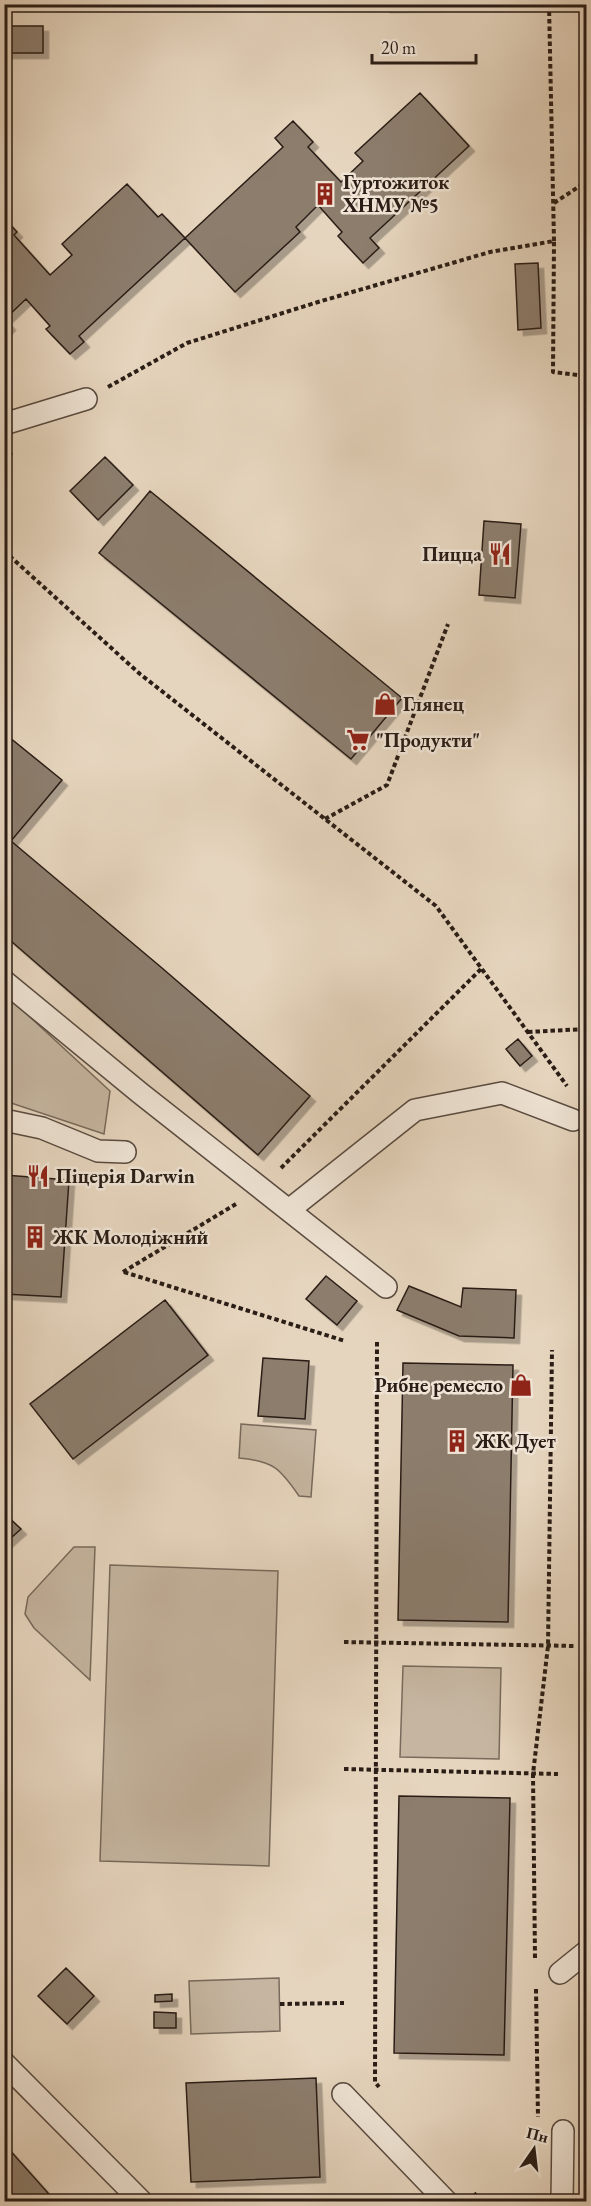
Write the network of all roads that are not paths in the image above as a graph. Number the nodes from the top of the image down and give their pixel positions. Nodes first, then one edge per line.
1 (86, 399) road end
2 (4, 424) edge
3 (4, 981) edge
4 (4, 1120) edge
5 (573, 1120) dead end
6 (125, 1152) dead end
7 (289, 1210) junction
8 (386, 1287) dead end
9 (586, 1952) edge
10 (560, 1973) dead end
11 (4, 2063) edge
12 (343, 2094) dead end
13 (563, 2131) dead end
14 (142, 2202) edge
15 (447, 2202) edge
16 (562, 2202) edge

1 - 2 lane
3 - 7 lane
4 - 6 lane
5 - 7 lane
7 - 8 lane
9 - 10 lane
11 - 14 lane
12 - 15 lane
13 - 16 lane

